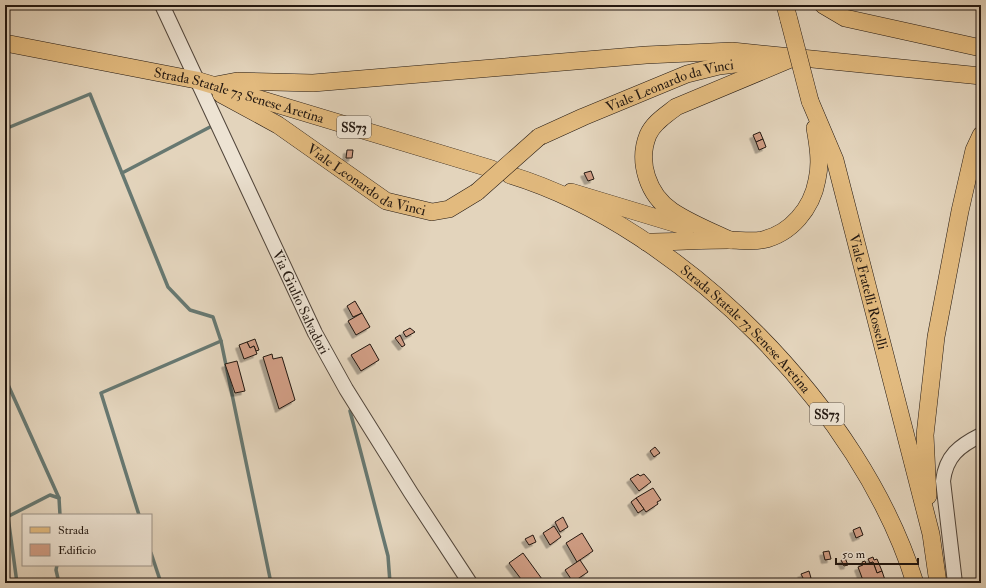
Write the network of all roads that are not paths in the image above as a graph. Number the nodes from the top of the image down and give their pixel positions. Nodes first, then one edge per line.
1 (162, 5) edge
2 (823, 5) edge
3 (787, 12) edge
4 (5, 43) edge
5 (981, 48) edge
6 (770, 54) junction
7 (796, 57) junction
8 (981, 76) edge
9 (206, 83) junction
10 (810, 101) junction
11 (981, 136) edge
12 (492, 169) dead end
13 (510, 175) dead end
14 (532, 182) junction
15 (662, 220) junction
16 (730, 240) junction
17 (646, 242) junction
18 (981, 435) edge
19 (930, 534) junction
20 (470, 583) edge
21 (915, 583) edge
22 (938, 583) edge
23 (955, 583) edge

1 - 9 street, Via Giulio Salvadori
2 - 5 main road
3 - 10 main road, Viale Fratelli Rosselli, bridge
4 - 9 main road, Strada Statale 73 Senese Aretina / SS73
6 - 7 main road, Viale Leonardo da Vinci
6 - 9 main road, Viale Leonardo da Vinci
6 - 9 main road, Viale Leonardo da Vinci, bridge
7 - 8 main road, Viale Leonardo da Vinci
7 - 16 main road
9 - 12 main road, Strada Statale 73 Senese Aretina / SS73
9 - 20 street, Via Giulio Salvadori
10 - 16 main road
10 - 19 main road, Viale Fratelli Rosselli
11 - 19 main road
13 - 14 main road, Strada Statale 73 Senese Aretina / SS73
14 - 15 main road
14 - 17 main road, Strada Statale 73 Senese Aretina / SS73
15 - 16 main road
15 - 17 main road
16 - 17 main road
17 - 21 main road, Strada Statale 73 Senese Aretina / SS73
18 - 23 street
19 - 22 main road, Viale Fratelli Rosselli

